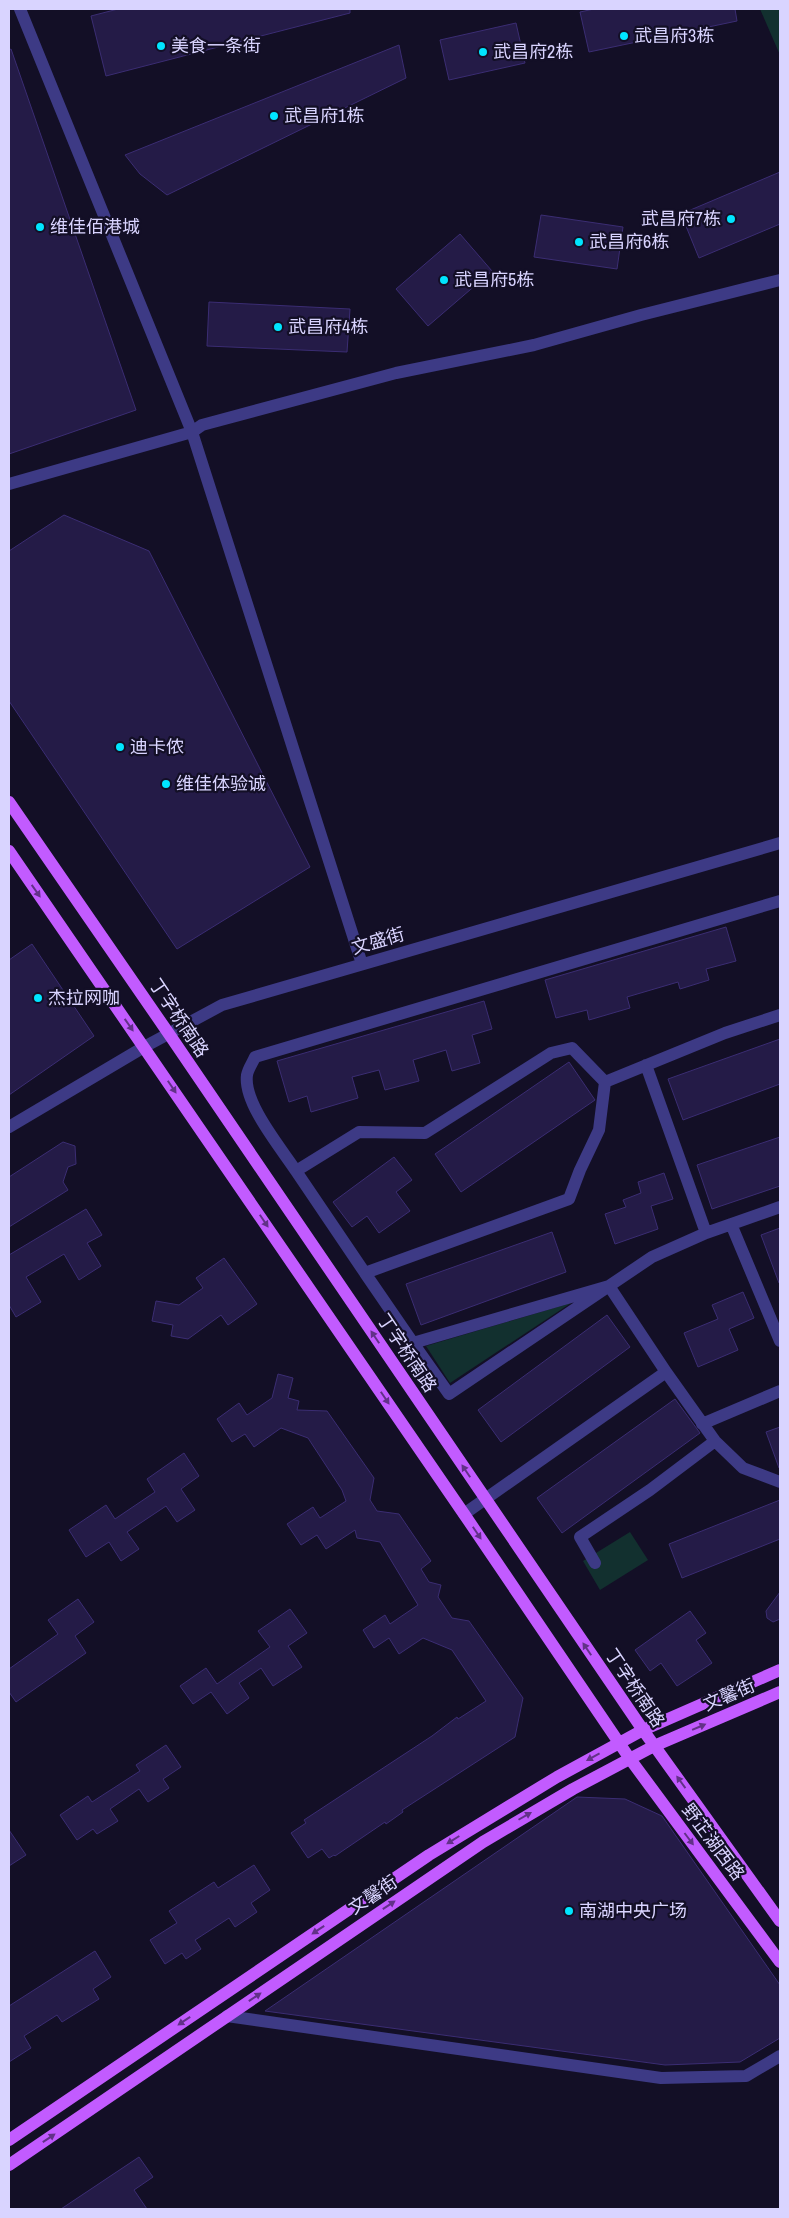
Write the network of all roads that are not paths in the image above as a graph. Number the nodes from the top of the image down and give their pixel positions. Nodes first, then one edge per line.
1 (20, 9) edge
2 (780, 280) edge
3 (192, 432) junction
4 (9, 484) edge
5 (9, 802) edge
6 (780, 843) edge
7 (9, 851) edge
8 (780, 901) edge
9 (362, 964) junction
10 (780, 1015) edge
11 (169, 1034) junction
12 (144, 1047) junction
13 (646, 1065) junction
14 (605, 1082) junction
15 (9, 1127) edge
16 (296, 1171) junction
17 (780, 1207) edge
18 (732, 1224) junction
19 (706, 1233) junction
20 (365, 1273) junction
21 (609, 1286) junction
22 (780, 1341) edge
23 (413, 1342) junction
24 (666, 1372) junction
25 (780, 1391) edge
26 (702, 1424) junction
27 (715, 1441) junction
28 (780, 1482) edge
29 (486, 1499) junction
30 (464, 1514) junction
31 (595, 1563) dead end
32 (780, 1670) edge
33 (780, 1692) edge
34 (643, 1730) junction
35 (619, 1743) junction
36 (654, 1746) junction
37 (630, 1759) junction
38 (780, 1921) edge
39 (780, 1962) edge
40 (227, 2016) junction
41 (780, 2056) edge
42 (9, 2140) edge
43 (9, 2166) edge

1 - 3 street
2 - 3 street
3 - 4 street
3 - 9 street
5 - 11 main road, 丁字桥南路
6 - 9 street, 文盛街
7 -> 12 main road
8 - 16 street
9 - 11 street, 文盛街
10 - 13 street
11 - 12 street, 文盛街
29 -> 11 main road, 丁字桥南路
12 - 15 street, 文盛街
12 -> 30 main road
13 - 14 street
13 - 19 street
14 - 16 street
14 - 20 street
16 - 20 street
17 - 18 street
18 - 19 street
18 - 22 street
19 - 21 street
20 - 23 street
21 - 23 street
21 - 23 street
21 - 24 street
24 - 26 street
24 - 29 street
25 - 26 street
26 - 27 street
27 - 28 street
27 - 31 street
29 - 30 street
34 -> 29 main road, 丁字桥南路
30 -> 35 main road
32 - 34 main road, 文馨街
36 -> 33 main road, 文馨街
34 - 35 main road, 文馨街
34 - 36 main road, 丁字桥南路
35 - 37 main road, 野芷湖西路
35 -> 42 main road, 文馨街
36 - 37 main road, 文馨街
38 -> 36 main road, 丁字桥南路
37 -> 39 main road, 野芷湖西路
40 -> 37 main road, 文馨街
40 - 41 street
43 -> 40 main road, 文馨街

